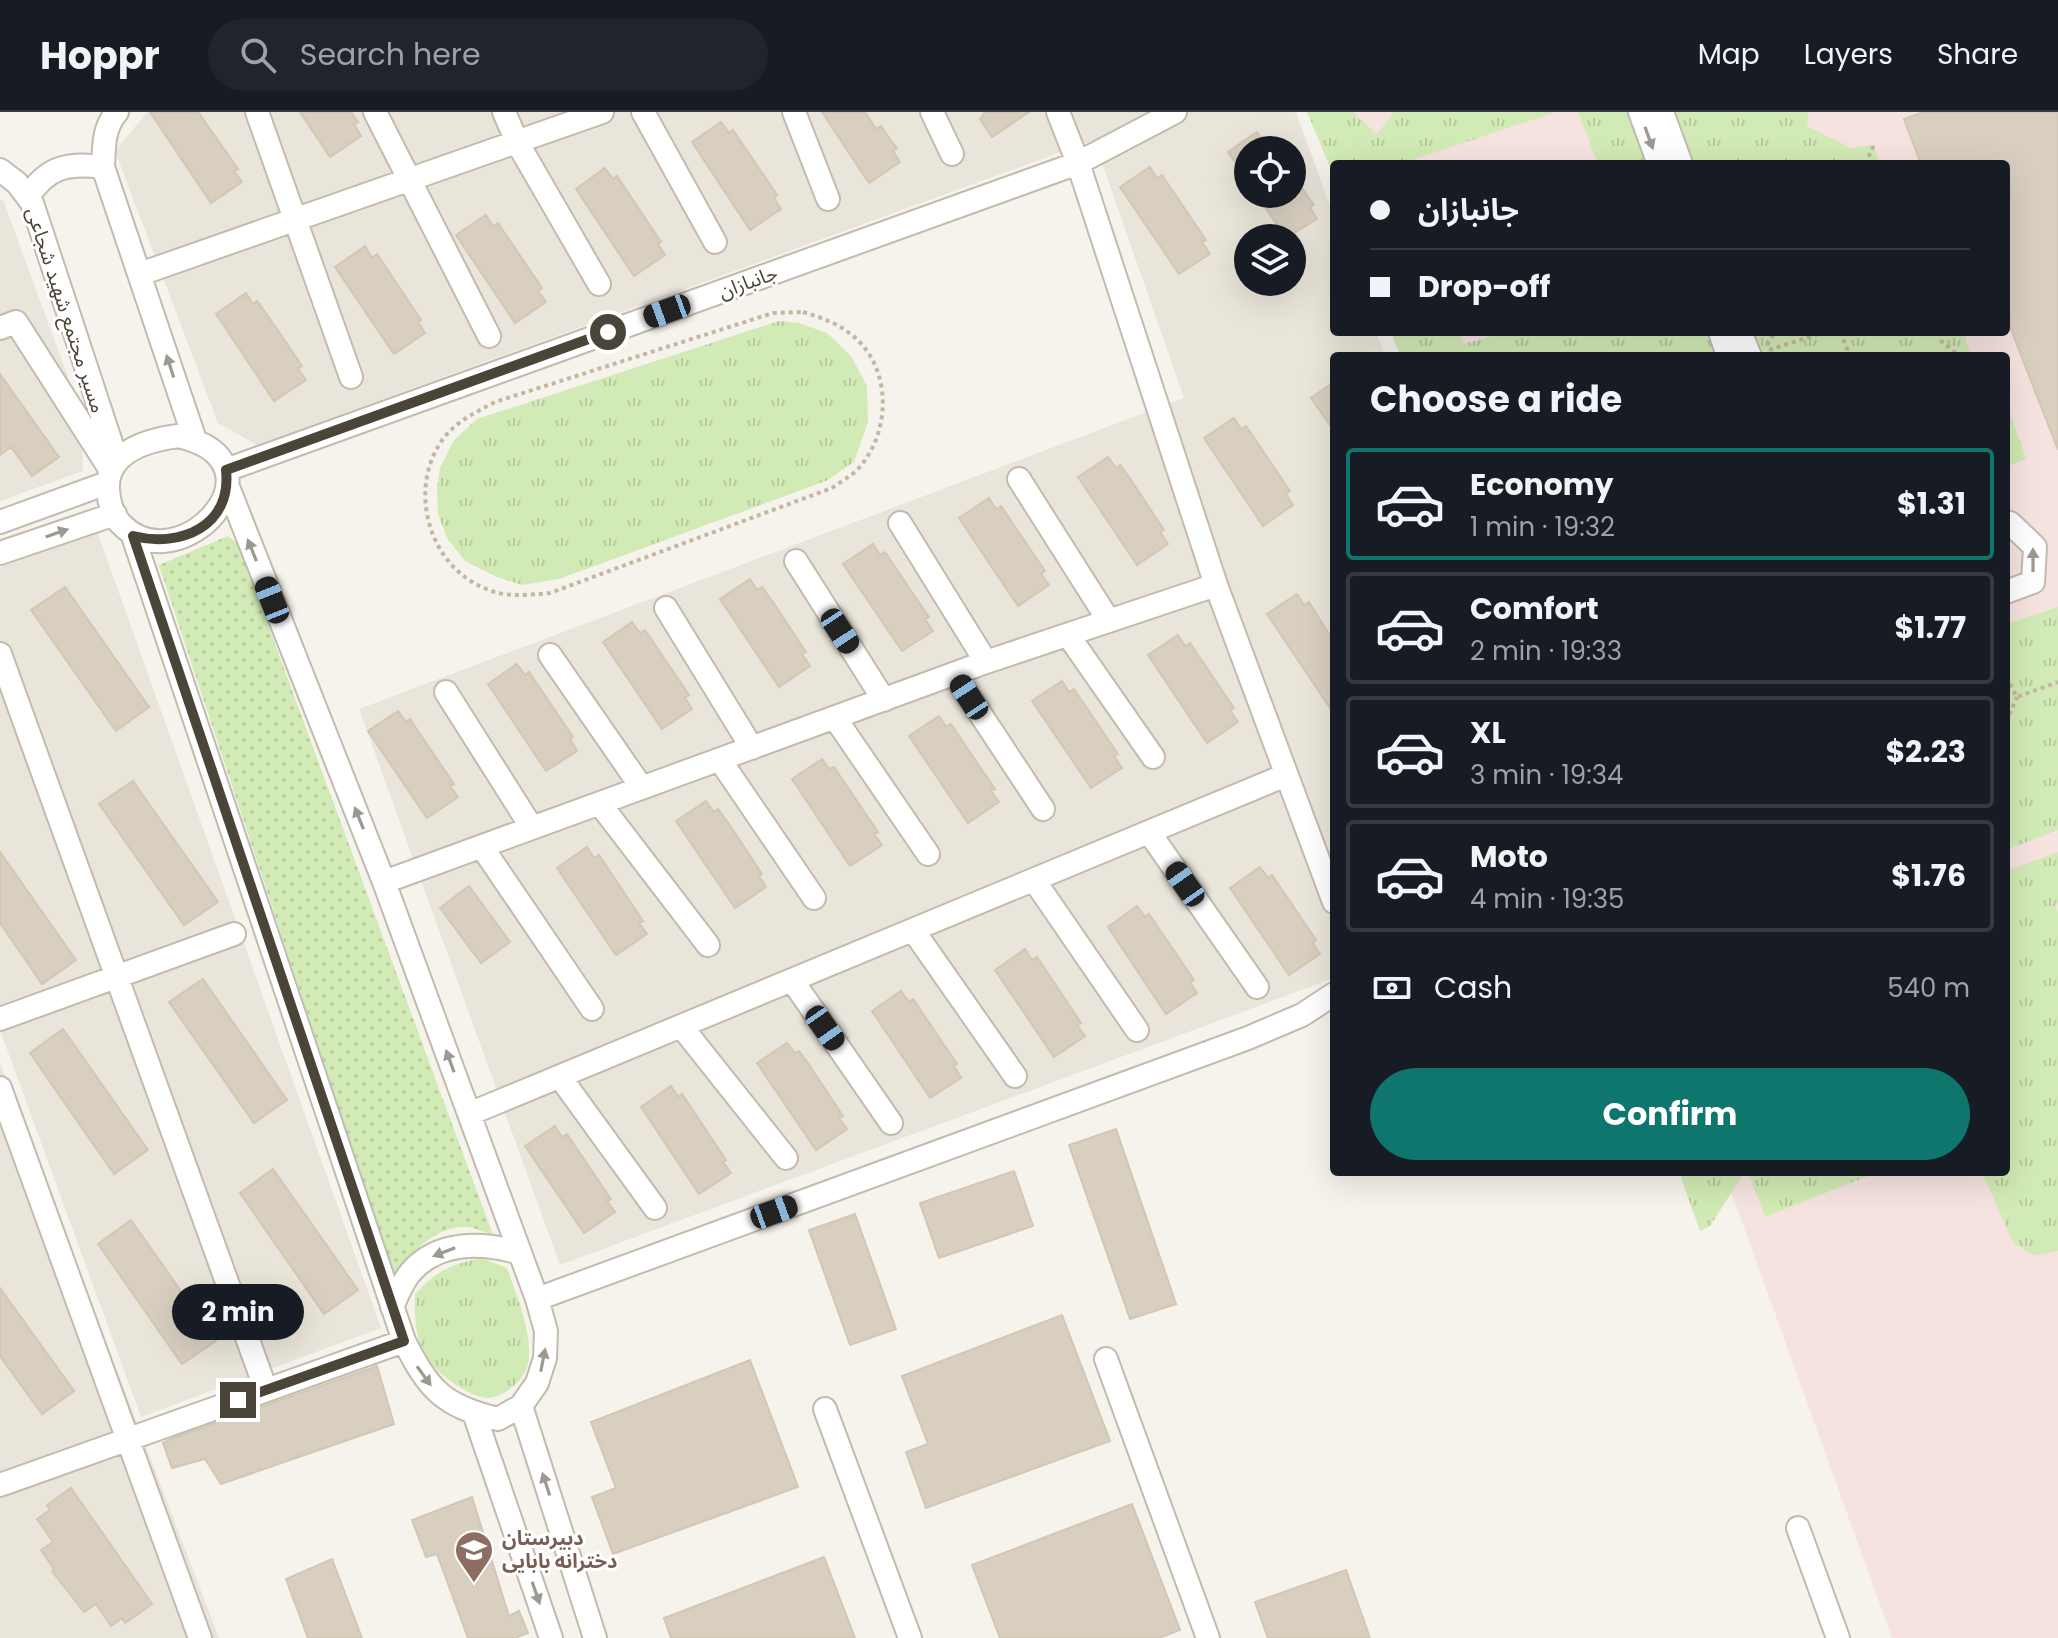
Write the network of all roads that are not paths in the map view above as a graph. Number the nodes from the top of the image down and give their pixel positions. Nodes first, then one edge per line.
1 (117, 112) edge
2 (257, 112) edge
3 (375, 112) edge
4 (504, 112) edge
5 (602, 112) edge
6 (643, 112) edge
7 (794, 112) edge
8 (932, 112) edge
9 (1058, 112) edge
10 (1175, 112) edge
11 (1640, 112) edge
12 (1662, 112) edge
13 (517, 142) junction
14 (952, 154) dead end
15 (1658, 160) edge
16 (1680, 160) edge
17 (1078, 163) junction
18 (103, 167) junction
19 (0, 170) edge
20 (409, 180) junction
21 (28, 197) junction
22 (828, 199) dead end
23 (295, 220) junction
24 (715, 242) dead end
25 (140, 274) junction
26 (599, 284) dead end
27 (8, 325) edge
28 (489, 336) dead end
29 (351, 377) dead end
30 (195, 440) junction
31 (112, 472) junction
32 (227, 479) junction
33 (1019, 479) dead end
34 (115, 514) junction
35 (0, 522) edge
36 (900, 523) dead end
37 (2010, 523) edge
38 (133, 536) junction
39 (0, 553) edge
40 (796, 561) dead end
41 (1216, 585) junction
42 (2010, 591) edge
43 (666, 608) dead end
44 (1109, 621) junction
45 (1068, 635) junction
46 (0, 654) edge
47 (550, 655) dead end
48 (986, 662) junction
49 (954, 674) junction
50 (446, 692) dead end
51 (884, 700) junction
52 (835, 718) junction
53 (752, 748) junction
54 (1153, 757) dead end
55 (720, 760) junction
56 (1286, 775) junction
57 (642, 788) junction
58 (600, 804) junction
59 (1043, 809) dead end
60 (532, 828) junction
61 (1149, 832) junction
62 (482, 847) junction
63 (928, 854) dead end
64 (1034, 880) junction
65 (384, 882) junction
66 (1330, 891) edge
67 (814, 898) dead end
68 (913, 930) junction
69 (234, 934) dead end
70 (708, 945) dead end
71 (117, 977) junction
72 (792, 980) junction
73 (1257, 987) dead end
74 (1330, 997) edge
75 (592, 1009) dead end
76 (0, 1019) edge
77 (681, 1026) junction
78 (1137, 1030) dead end
79 (1015, 1076) dead end
80 (560, 1077) junction
81 (0, 1088) edge
82 (469, 1114) junction
83 (891, 1123) dead end
84 (786, 1158) dead end
85 (655, 1208) dead end
86 (520, 1253) junction
87 (537, 1299) junction
88 (392, 1307) junction
89 (404, 1341) junction
90 (1106, 1359) dead end
91 (266, 1390) junction
92 (521, 1406) junction
93 (825, 1409) dead end
94 (474, 1413) junction
95 (128, 1439) junction
96 (0, 1485) edge
97 (1798, 1528) dead end
98 (200, 1638) edge
99 (551, 1638) edge
100 (595, 1638) edge
101 (910, 1638) edge
102 (1208, 1638) edge
103 (1838, 1638) edge

1 - 18 street
2 - 23 street
3 - 20 street
4 - 13 street
5 - 13 street
6 - 24 street
7 - 22 street
8 - 14 street
9 - 17 street
10 - 17 street, جانبازان
11 -> 15 street
12 - 16 street
13 - 20 street
13 - 26 street
17 - 32 street, جانبازان
17 - 41 street
18 - 21 street
18 - 25 street
19 - 21 street, مسیر مجتمع شهید شجاعی
20 - 23 street
20 - 28 street
21 - 31 street, مسیر مجتمع شهید شجاعی
23 - 25 street
23 - 29 street
30 -> 25 street
27 - 31 street
30 - 31 street
30 - 32 street
31 - 34 street
31 - 35 street
32 - 38 street
65 -> 32 street
33 - 44 street
34 - 38 street
39 -> 34 street
36 - 48 street
42 -> 37 street
38 - 88 street
40 - 51 street
41 - 44 street
41 - 56 street
43 - 53 street
44 - 45 street
45 - 48 street
45 - 54 street
46 - 71 street
47 - 57 street
48 - 49 street
49 - 51 street
49 - 59 street
50 - 60 street
51 - 52 street
52 - 53 street
52 - 63 street
53 - 55 street
55 - 57 street
55 - 67 street
56 - 61 street
56 - 66 street
57 - 58 street
58 - 60 street
58 - 70 street
60 - 62 street
61 - 64 street
61 - 73 street
62 - 65 street
62 - 75 street
64 - 68 street
64 - 78 street
82 -> 65 street
68 - 72 street
68 - 79 street
69 - 71 street
71 - 76 street
71 - 91 street
72 - 77 street
72 - 83 street
74 - 87 street
77 - 80 street
77 - 84 street
80 - 82 street
80 - 85 street
81 - 95 street
82 - 86 street
86 - 87 street
86 -> 88 street
92 -> 87 street
88 - 89 street
89 - 91 street
89 -> 94 street
90 - 102 street
91 - 95 street
92 - 94 street
100 -> 92 street
93 - 101 street
94 -> 99 street
95 - 96 street
95 - 98 street
97 - 103 street

